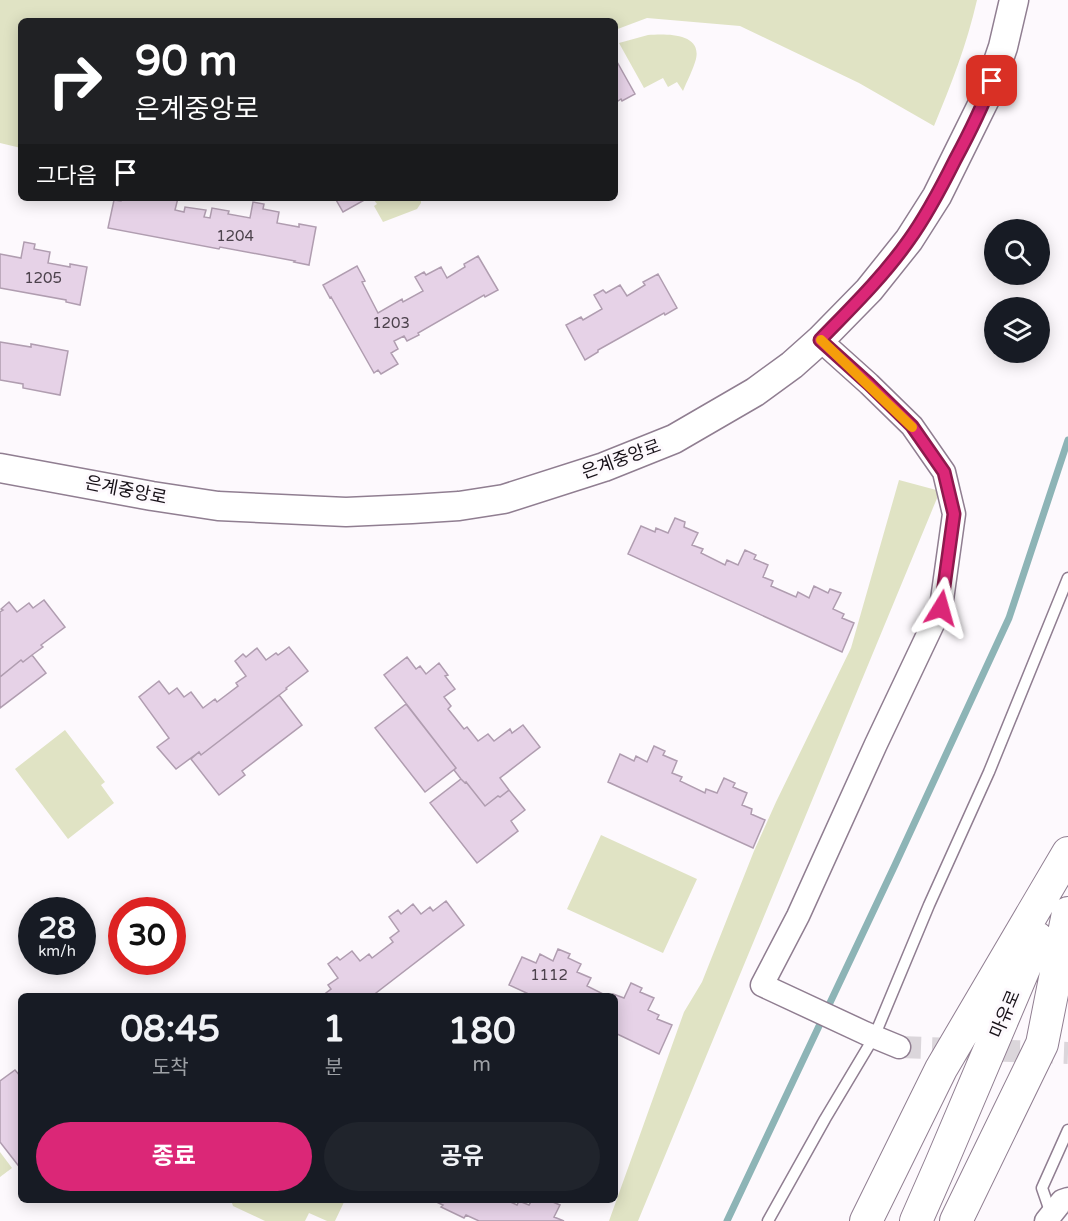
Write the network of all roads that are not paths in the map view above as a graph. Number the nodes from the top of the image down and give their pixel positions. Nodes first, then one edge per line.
1 (1014, 0) edge
2 (820, 340) junction
3 (0, 468) edge
4 (1068, 578) edge
5 (1068, 853) edge
6 (1068, 864) edge
7 (1068, 913) edge
8 (869, 1035) junction
9 (899, 1047) tunnel mouth
10 (1068, 1130) edge
11 (1068, 1199) edge
12 (1048, 1218) edge
13 (768, 1221) edge
14 (866, 1221) edge
15 (916, 1221) edge
16 (956, 1221) edge

1 - 2 street, 은계중앙로
2 - 3 street, 은계중앙로
2 - 8 street
4 - 8 lane
5 - 14 main road
6 - 15 main road, 마유로
7 - 16 main road
8 - 9 street
8 - 13 lane
10 - 12 lane
11 - 12 street

